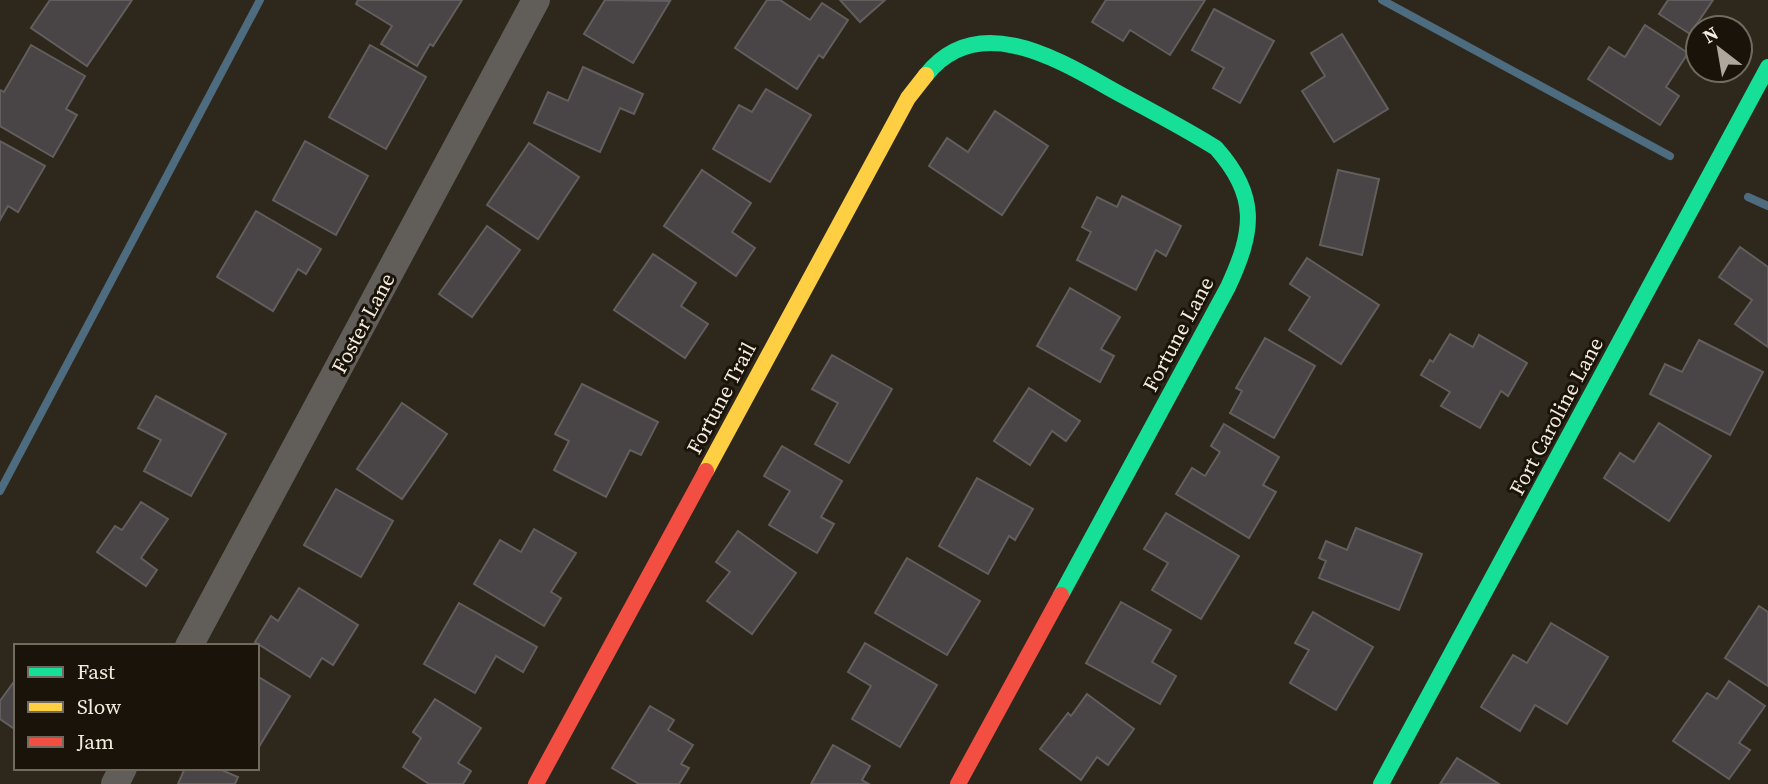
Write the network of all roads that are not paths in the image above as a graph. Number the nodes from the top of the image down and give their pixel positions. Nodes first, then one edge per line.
1 (536, 0) edge
2 (960, 47) joint
3 (1768, 67) edge
4 (190, 644) edge
5 (536, 784) edge
6 (958, 784) edge
7 (1381, 784) edge

1 - 4 street, Foster Lane
2 - 5 street, Fortune Trail
2 - 6 street, Fortune Lane
3 - 7 street, Fort Caroline Lane

